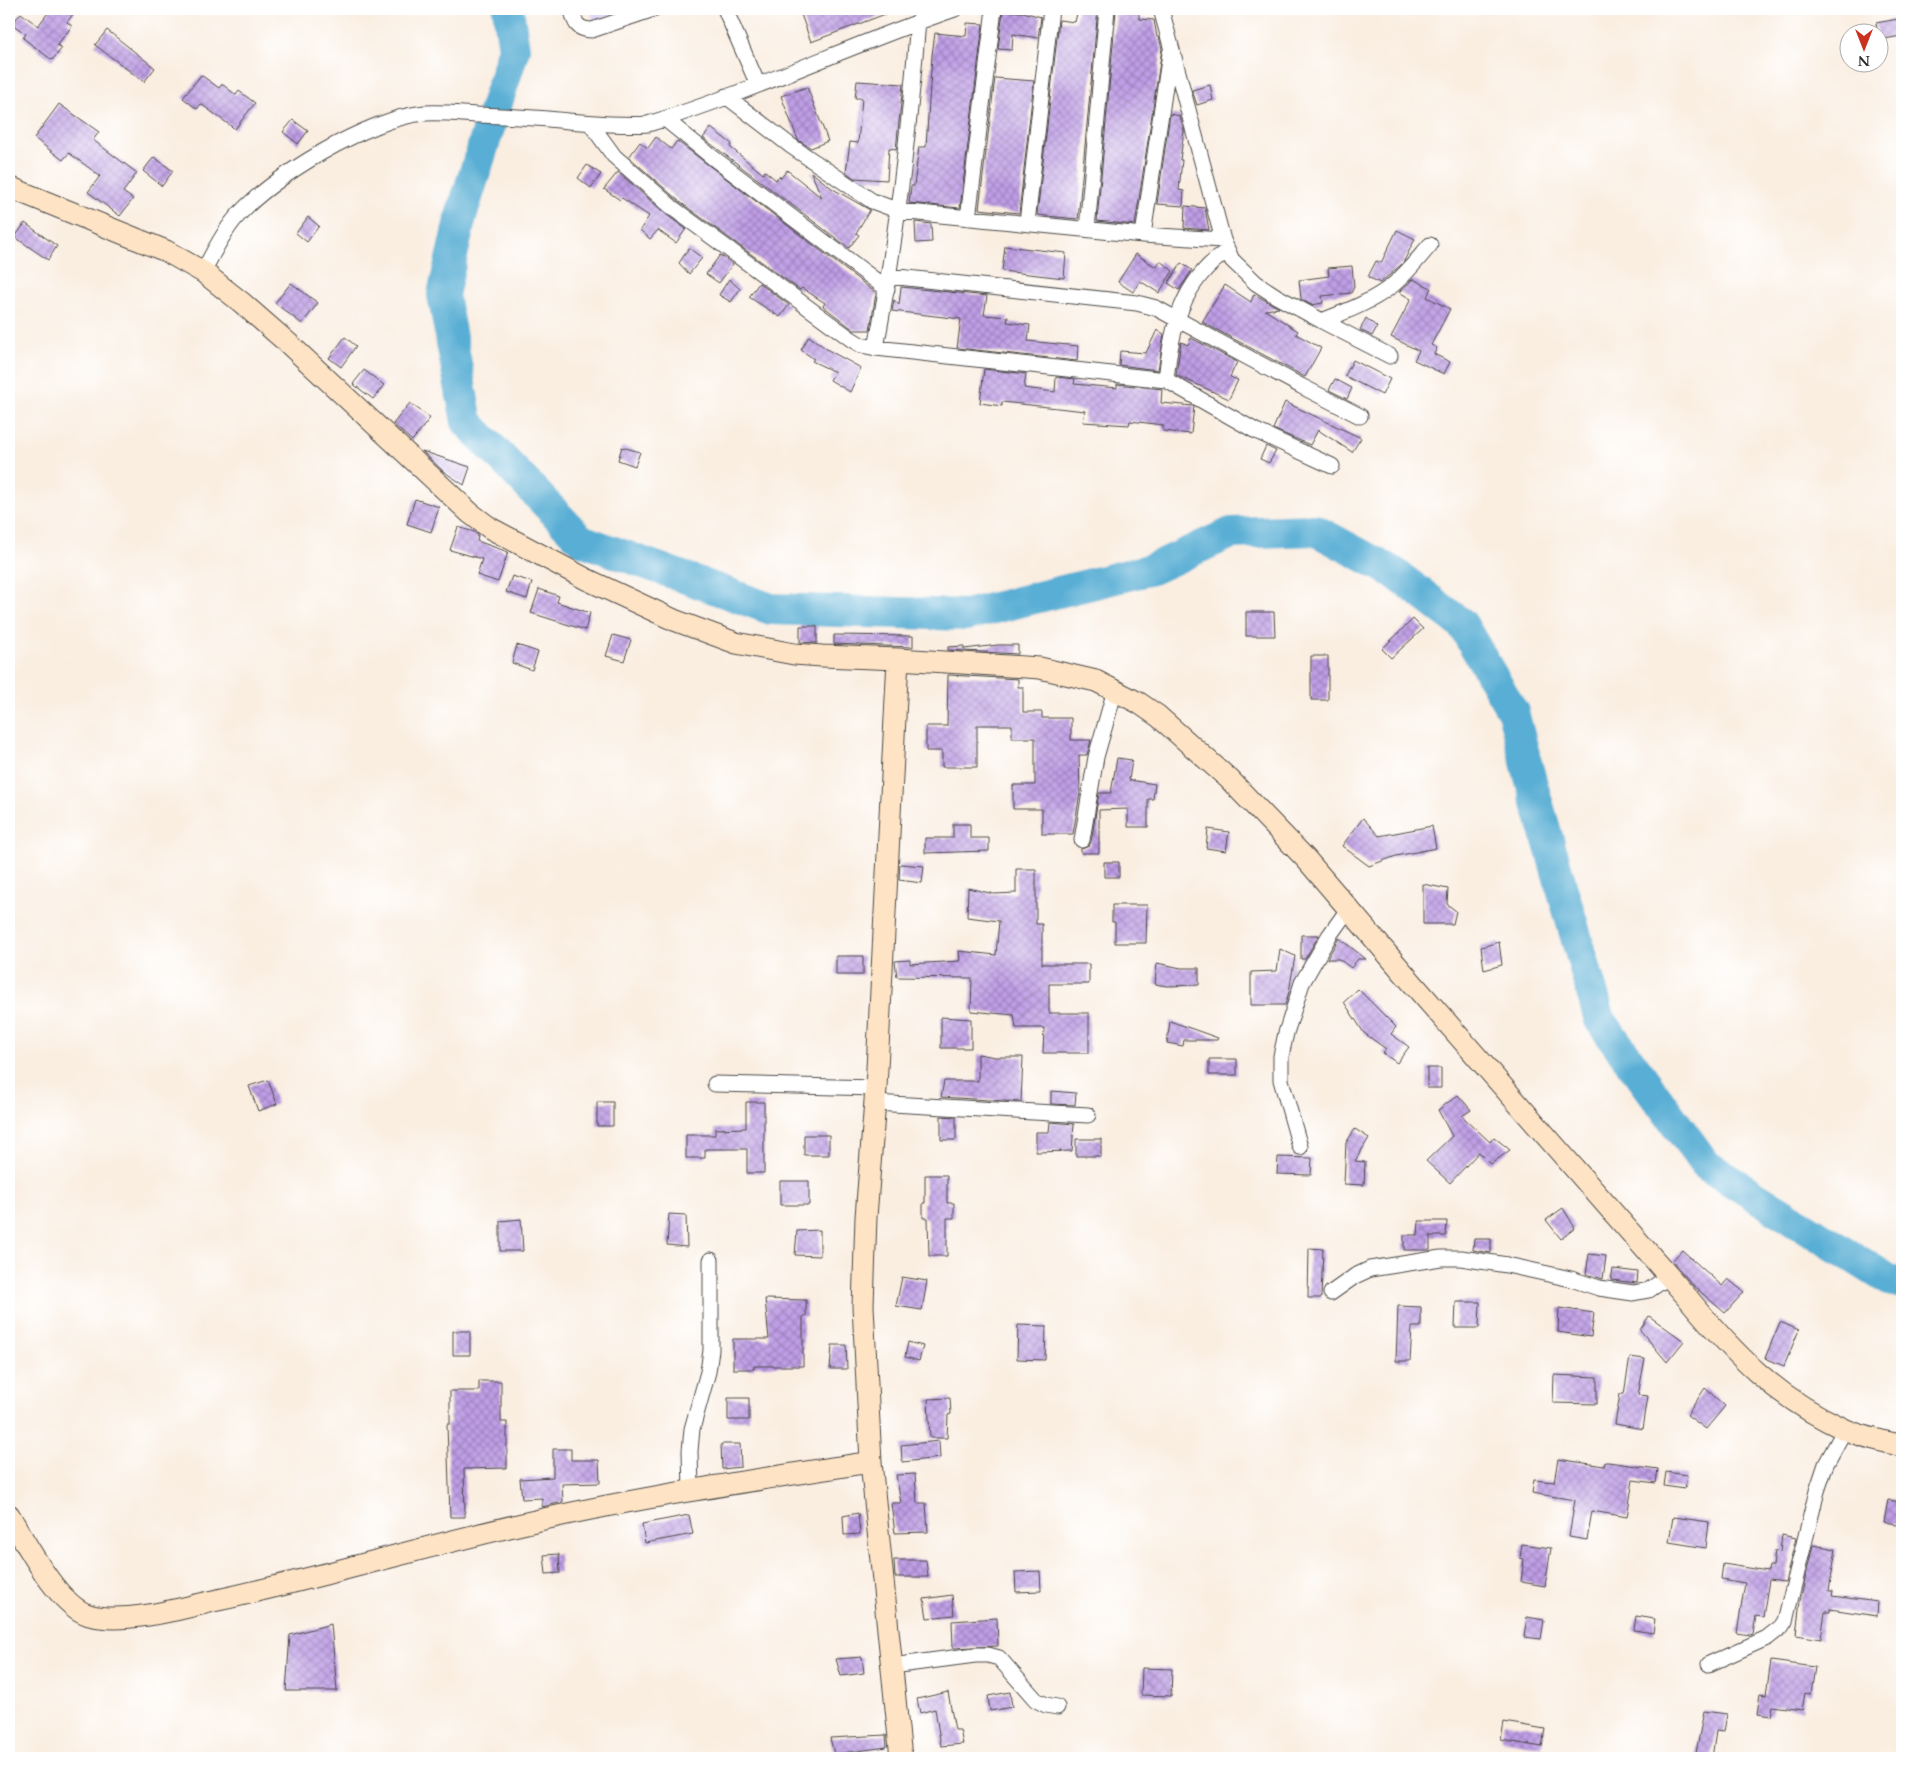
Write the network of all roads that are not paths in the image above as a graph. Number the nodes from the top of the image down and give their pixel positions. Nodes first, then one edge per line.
1 (572, 9) edge
2 (654, 9) edge
3 (725, 9) edge
4 (955, 9) edge
5 (994, 9) edge
6 (1052, 9) edge
7 (1106, 9) edge
8 (1162, 9) edge
9 (918, 21) junction
10 (1172, 45) junction
11 (758, 84) junction
12 (726, 96) junction
13 (664, 119) junction
14 (590, 123) junction
15 (9, 187) edge
16 (898, 211) junction
17 (968, 218) junction
18 (1027, 223) junction
19 (1087, 229) junction
20 (1143, 234) junction
21 (1225, 245) junction
22 (1430, 246) dead end
23 (203, 272) junction
24 (888, 282) junction
25 (1178, 319) junction
26 (1322, 321) junction
27 (876, 348) junction
28 (1390, 356) dead end
29 (1166, 380) junction
30 (1360, 416) dead end
31 (1332, 466) dead end
32 (898, 659) junction
33 (1115, 690) junction
34 (1082, 840) dead end
35 (1349, 908) junction
36 (715, 1084) dead end
37 (875, 1096) junction
38 (1088, 1115) dead end
39 (1300, 1147) dead end
40 (711, 1260) dead end
41 (1668, 1276) junction
42 (1331, 1293) dead end
43 (1845, 1429) junction
44 (1902, 1446) edge
45 (871, 1462) junction
46 (691, 1490) junction
47 (9, 1515) edge
48 (1710, 1664) dead end
49 (892, 1666) junction
50 (1057, 1707) dead end
51 (901, 1758) edge

1 - 2 street
3 - 11 street
4 - 9 street
5 - 17 street
6 - 18 street
7 - 19 street
8 - 10 street
9 - 11 street
9 - 16 street
10 - 20 street
10 - 21 street
11 - 12 street
12 - 13 street
12 - 16 street
13 - 14 street
13 - 24 street
14 - 23 street
14 - 27 street
15 - 23 street
16 - 17 street
16 - 24 street
17 - 18 street
18 - 19 street
19 - 20 street
20 - 21 street
21 - 25 street
21 - 26 street
22 - 26 street
23 - 32 street
24 - 25 street
24 - 27 street
25 - 29 street
25 - 30 street
26 - 28 street
27 - 29 street
29 - 31 street
32 - 33 street
32 - 37 street
33 - 34 street
33 - 35 street
35 - 39 street
35 - 41 street
36 - 37 street
37 - 38 street
37 - 45 street
40 - 46 street
41 - 42 street
41 - 43 street
43 - 44 street
43 - 48 street
45 - 46 street
45 - 49 street
46 - 47 street
49 - 50 street
49 - 51 street

